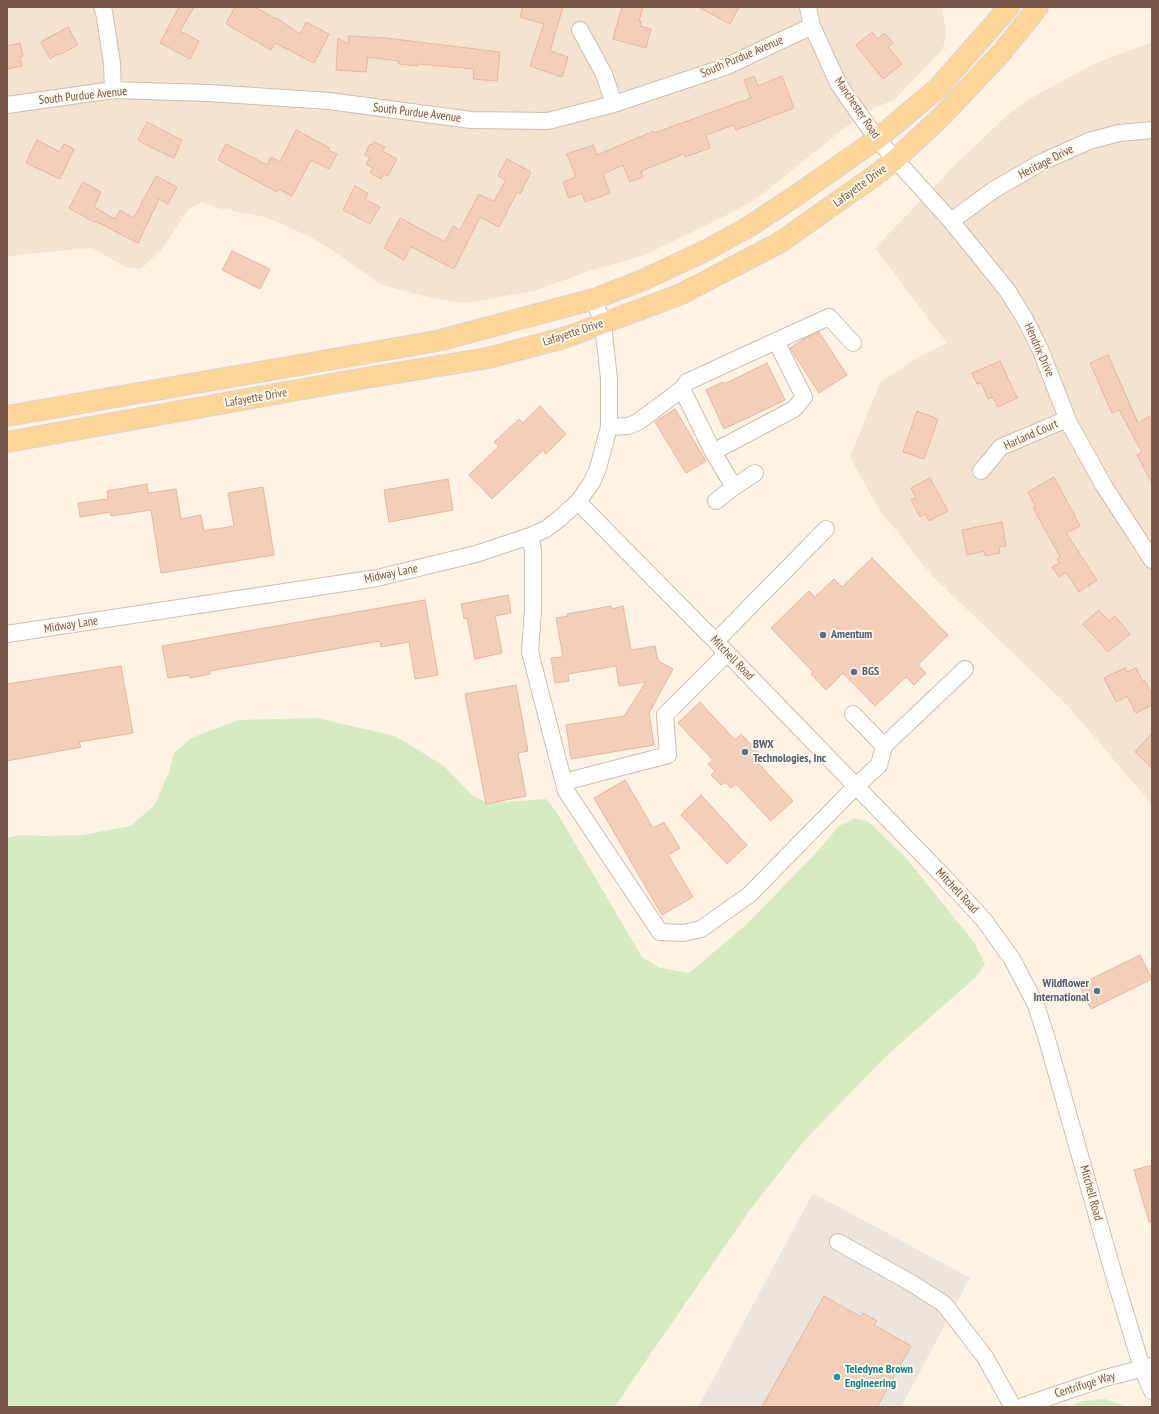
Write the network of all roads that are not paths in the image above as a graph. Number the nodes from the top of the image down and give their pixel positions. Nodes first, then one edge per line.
1 (102, 7) edge
2 (808, 7) edge
3 (1009, 7) edge
4 (1038, 7) edge
5 (812, 26) junction
6 (580, 30) dead end
7 (114, 90) junction
8 (614, 104) junction
9 (7, 105) edge
10 (1152, 130) edge
11 (877, 139) junction
12 (895, 160) junction
13 (951, 221) junction
14 (594, 299) junction
15 (603, 324) junction
16 (776, 342) junction
17 (853, 343) dead end
18 (682, 389) junction
19 (45, 409) junction
20 (7, 416) edge
21 (1066, 419) junction
22 (609, 428) junction
23 (48, 435) junction
24 (7, 442) edge
25 (713, 452) junction
26 (981, 471) dead end
27 (755, 473) dead end
28 (734, 488) junction
29 (716, 501) dead end
30 (578, 502) junction
31 (826, 529) dead end
32 (530, 536) junction
33 (1152, 560) edge
34 (7, 634) edge
35 (716, 641) junction
36 (727, 653) junction
37 (965, 669) dead end
38 (853, 714) dead end
39 (884, 746) junction
40 (564, 782) junction
41 (856, 786) junction
42 (838, 1242) dead end
43 (1147, 1367) edge
44 (1152, 1391) edge
45 (1013, 1407) edge
46 (1020, 1407) edge

1 - 7 street
2 - 5 street, Manchester Road
3 - 11 main road, Lafayette Drive
4 - 12 main road, Lafayette Drive
5 - 8 street, South Purdue Avenue
5 - 11 street, Manchester Road
6 - 8 street
7 - 8 street, South Purdue Avenue
7 - 9 street, South Purdue Avenue
10 - 13 street, Heritage Drive
11 - 12 street, Manchester Road
11 - 14 main road, Lafayette Drive
12 - 13 street, Hendrix Drive
12 - 15 main road, Lafayette Drive
13 - 21 street, Hendrix Drive
14 - 15 street, Midway Lane
14 - 19 main road, Lafayette Drive
15 - 22 street, Midway Lane
15 - 23 main road, Lafayette Drive
16 - 17 street
16 - 18 street
16 - 25 street
18 - 22 street
18 - 25 street
19 - 20 main road, Lafayette Drive
19 - 23 main road
21 - 26 street, Harland Court
21 - 33 street, Hendrix Drive
22 - 30 street, Midway Lane
23 - 24 main road, Lafayette Drive
25 - 28 street
27 - 28 street
28 - 29 street
30 - 32 street, Midway Lane
30 - 35 street, Mitchell Road
31 - 35 street
32 - 34 street, Midway Lane
32 - 40 street
35 - 36 street, Mitchell Road
36 - 40 street
36 - 41 street, Mitchell Road
37 - 39 street
38 - 39 street
39 - 41 street
40 - 41 street
41 - 43 street, Mitchell Road
42 - 45 street
43 - 44 street, Mitchell Road
43 - 46 street, Centrifuge Way

